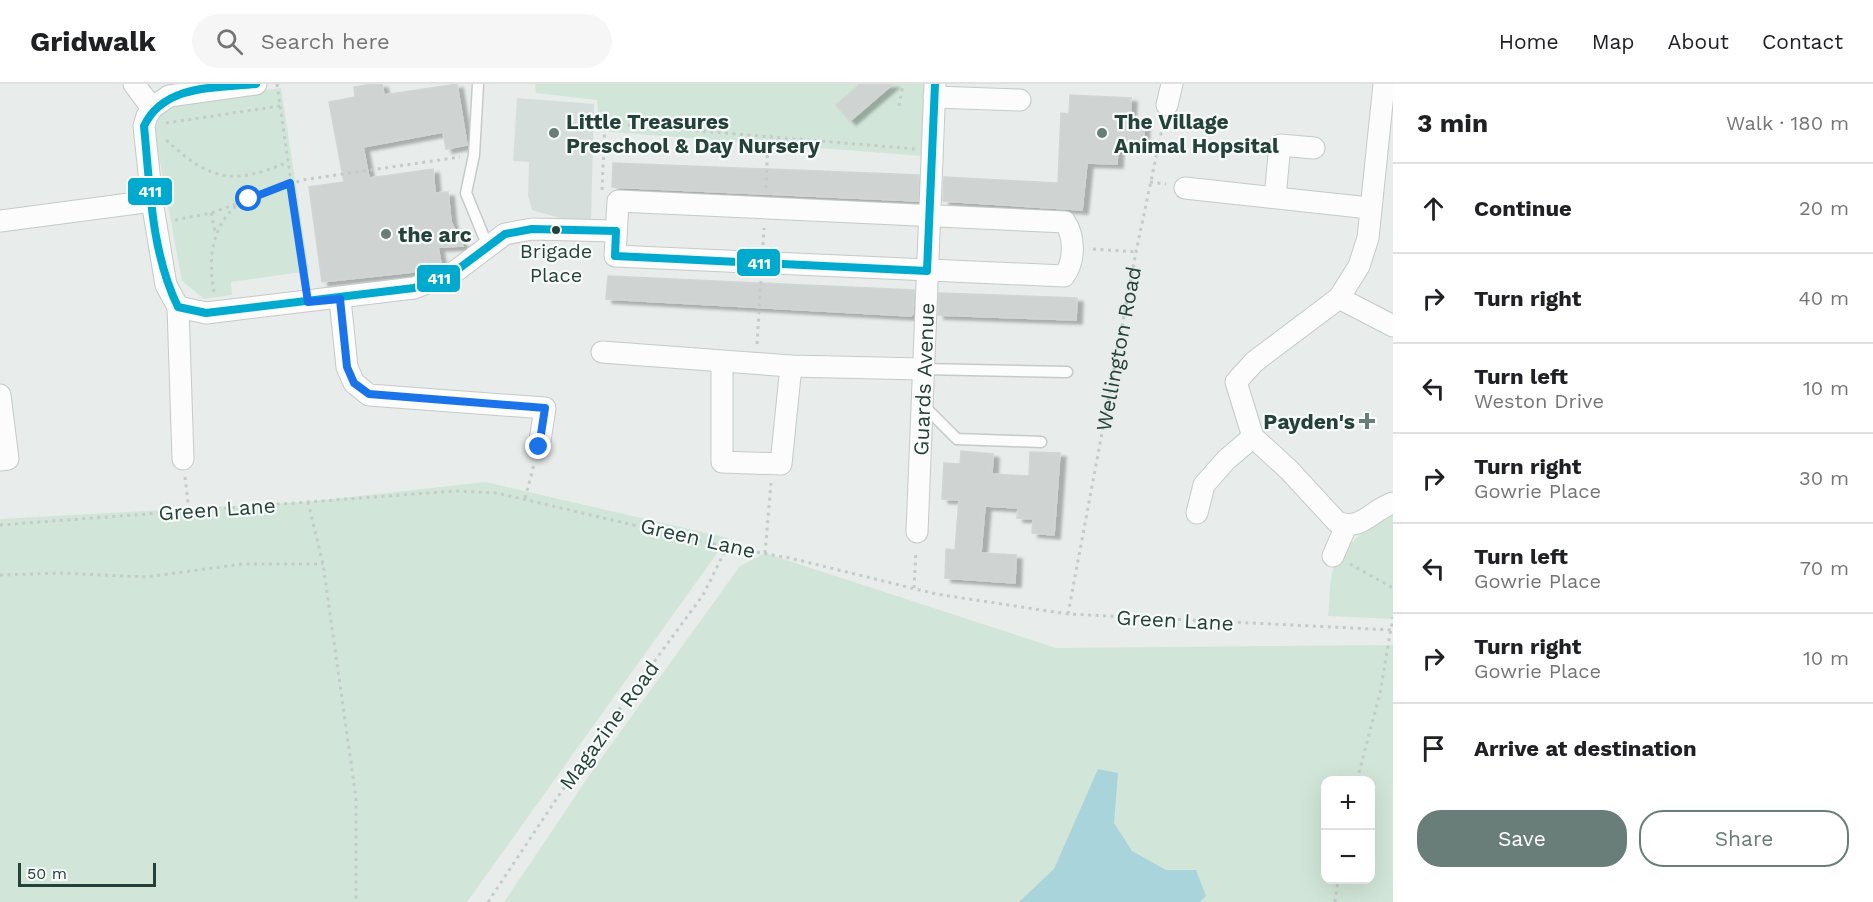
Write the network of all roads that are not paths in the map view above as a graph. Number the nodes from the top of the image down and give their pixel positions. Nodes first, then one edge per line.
1 (134, 84) edge
2 (256, 84) edge
3 (478, 84) edge
4 (1387, 88) edge
5 (935, 91) edge
6 (1020, 100) dead end
7 (150, 120) junction
8 (1314, 148) dead end
9 (1185, 188) dead end
10 (1275, 197) junction
11 (152, 201) junction
12 (1369, 208) junction
13 (929, 217) junction
14 (0, 221) edge
15 (616, 231) junction
16 (488, 247) junction
17 (927, 271) junction
18 (1339, 298) junction
19 (340, 299) junction
20 (178, 307) junction
21 (1393, 326) edge
22 (602, 352) dead end
23 (722, 362) junction
24 (790, 366) junction
25 (922, 369) junction
26 (1067, 372) dead end
27 (0, 395) edge
28 (921, 404) junction
29 (1253, 437) junction
30 (1041, 442) dead end
31 (539, 447) road end
32 (183, 459) road end
33 (0, 460) edge
34 (1393, 503) edge
35 (1197, 513) dead end
36 (1346, 526) junction
37 (917, 532) road end
38 (1334, 554) road end

1 - 7 street
2 - 7 street
3 - 16 lane
4 - 12 street
5 - 6 street
5 - 13 street, Guards Avenue
7 - 11 street
8 - 10 street
9 - 10 street
10 - 12 street
11 - 14 street
11 - 20 street
12 - 18 street
13 - 15 street
13 - 17 street, Guards Avenue
13 - 17 street
15 - 16 street
15 - 17 street
16 - 19 street
17 - 25 street, Guards Avenue
18 - 21 street
18 - 29 street
19 - 20 street
19 - 31 street
20 - 32 street
22 - 23 street
23 - 24 street
23 - 24 street
24 - 25 street
25 - 26 lane
25 - 28 street, Guards Avenue
27 - 33 street
28 - 30 lane
28 - 37 street, Guards Avenue
29 - 35 street
29 - 36 street
34 - 36 street
36 - 38 street

